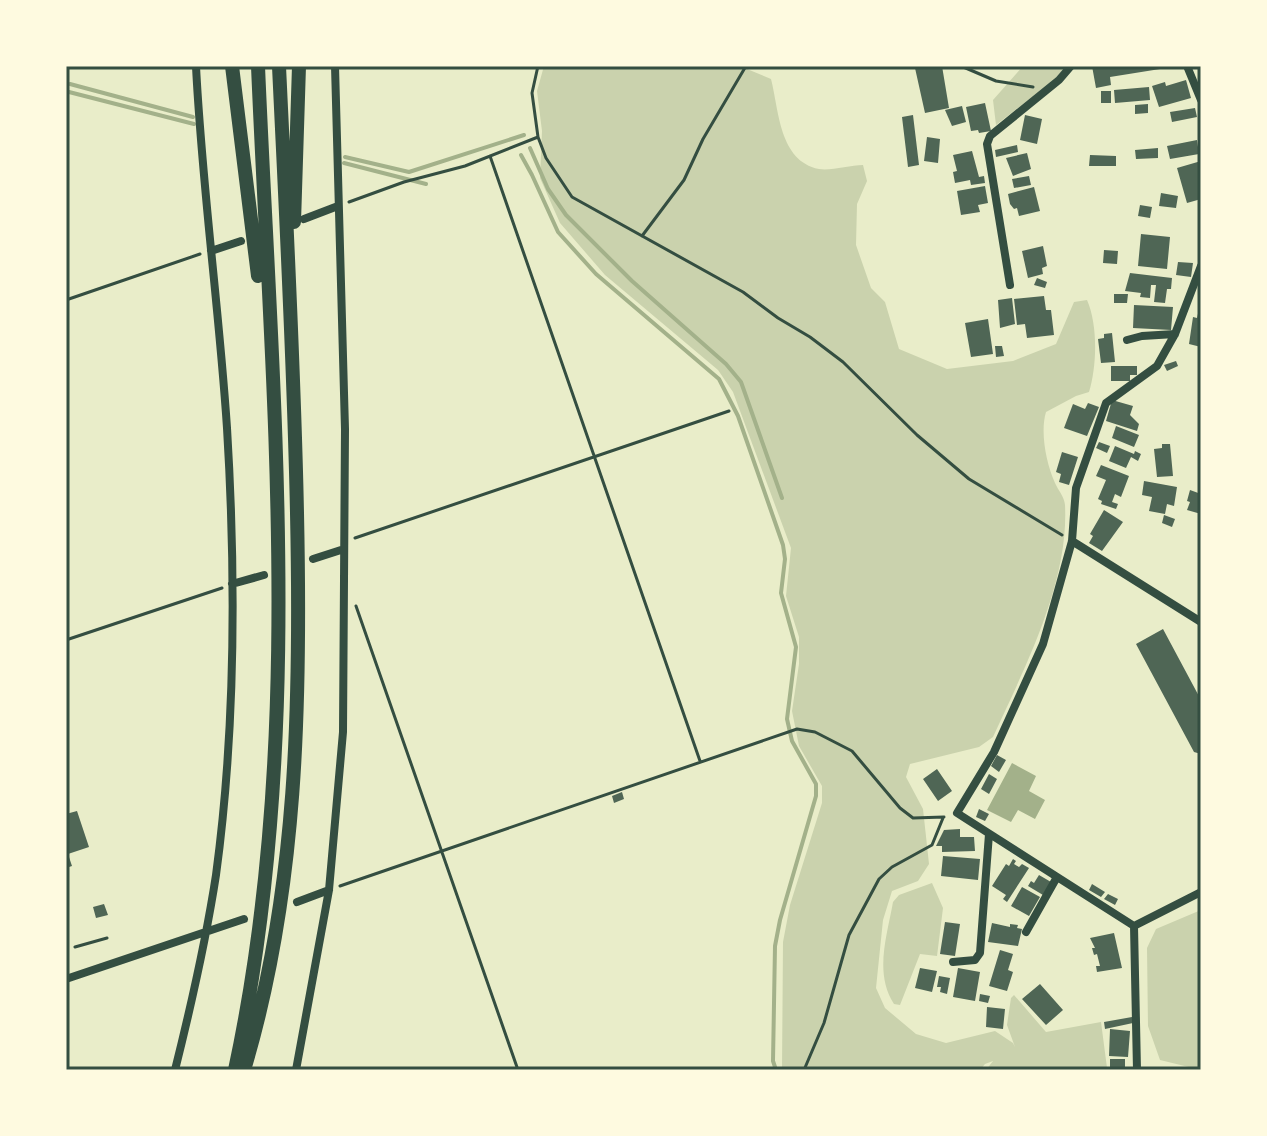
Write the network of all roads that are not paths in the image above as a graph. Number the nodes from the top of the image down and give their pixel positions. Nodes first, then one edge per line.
1 (196, 66) edge
2 (232, 66) edge
3 (258, 66) edge
4 (279, 66) edge
5 (299, 66) edge
6 (335, 66) edge
7 (1071, 66) edge
8 (1187, 66) edge
9 (1201, 100) edge
10 (338, 206) junction
11 (304, 219) dead end
12 (241, 241) dead end
13 (211, 251) junction
14 (1201, 266) edge
15 (1010, 285) dead end
16 (1175, 334) junction
17 (1127, 340) dead end
18 (273, 408) junction
19 (296, 453) junction
20 (1072, 541) junction
21 (344, 545) junction
22 (313, 559) dead end
23 (264, 575) dead end
24 (232, 584) junction
25 (1201, 622) edge
26 (989, 834) junction
27 (1057, 877) junction
28 (329, 890) junction
29 (1201, 892) edge
30 (297, 902) dead end
31 (244, 919) dead end
32 (1134, 926) junction
33 (205, 932) junction
34 (1026, 932) dead end
35 (953, 962) dead end
36 (66, 979) edge
37 (175, 1070) edge
38 (235, 1070) edge
39 (244, 1070) edge
40 (296, 1070) edge
41 (1137, 1070) edge

1 - 13 street
2 - 18 highway
3 - 18 highway
4 - 19 highway
5 - 19 highway
6 - 10 street
7 - 15 street
8 - 9 street
10 - 11 street
10 - 21 street
12 - 13 street
13 - 24 street
14 - 16 street
16 - 17 street
16 - 20 street
18 - 38 highway
19 - 39 highway
20 - 25 street
20 - 26 street
21 - 22 street
21 - 28 street
23 - 24 street
24 - 33 street
26 - 27 street
26 - 35 street
27 - 32 street
27 - 34 street
28 - 30 street
28 - 40 street
29 - 32 street
31 - 33 street
32 - 41 street
33 - 36 street
33 - 37 street

